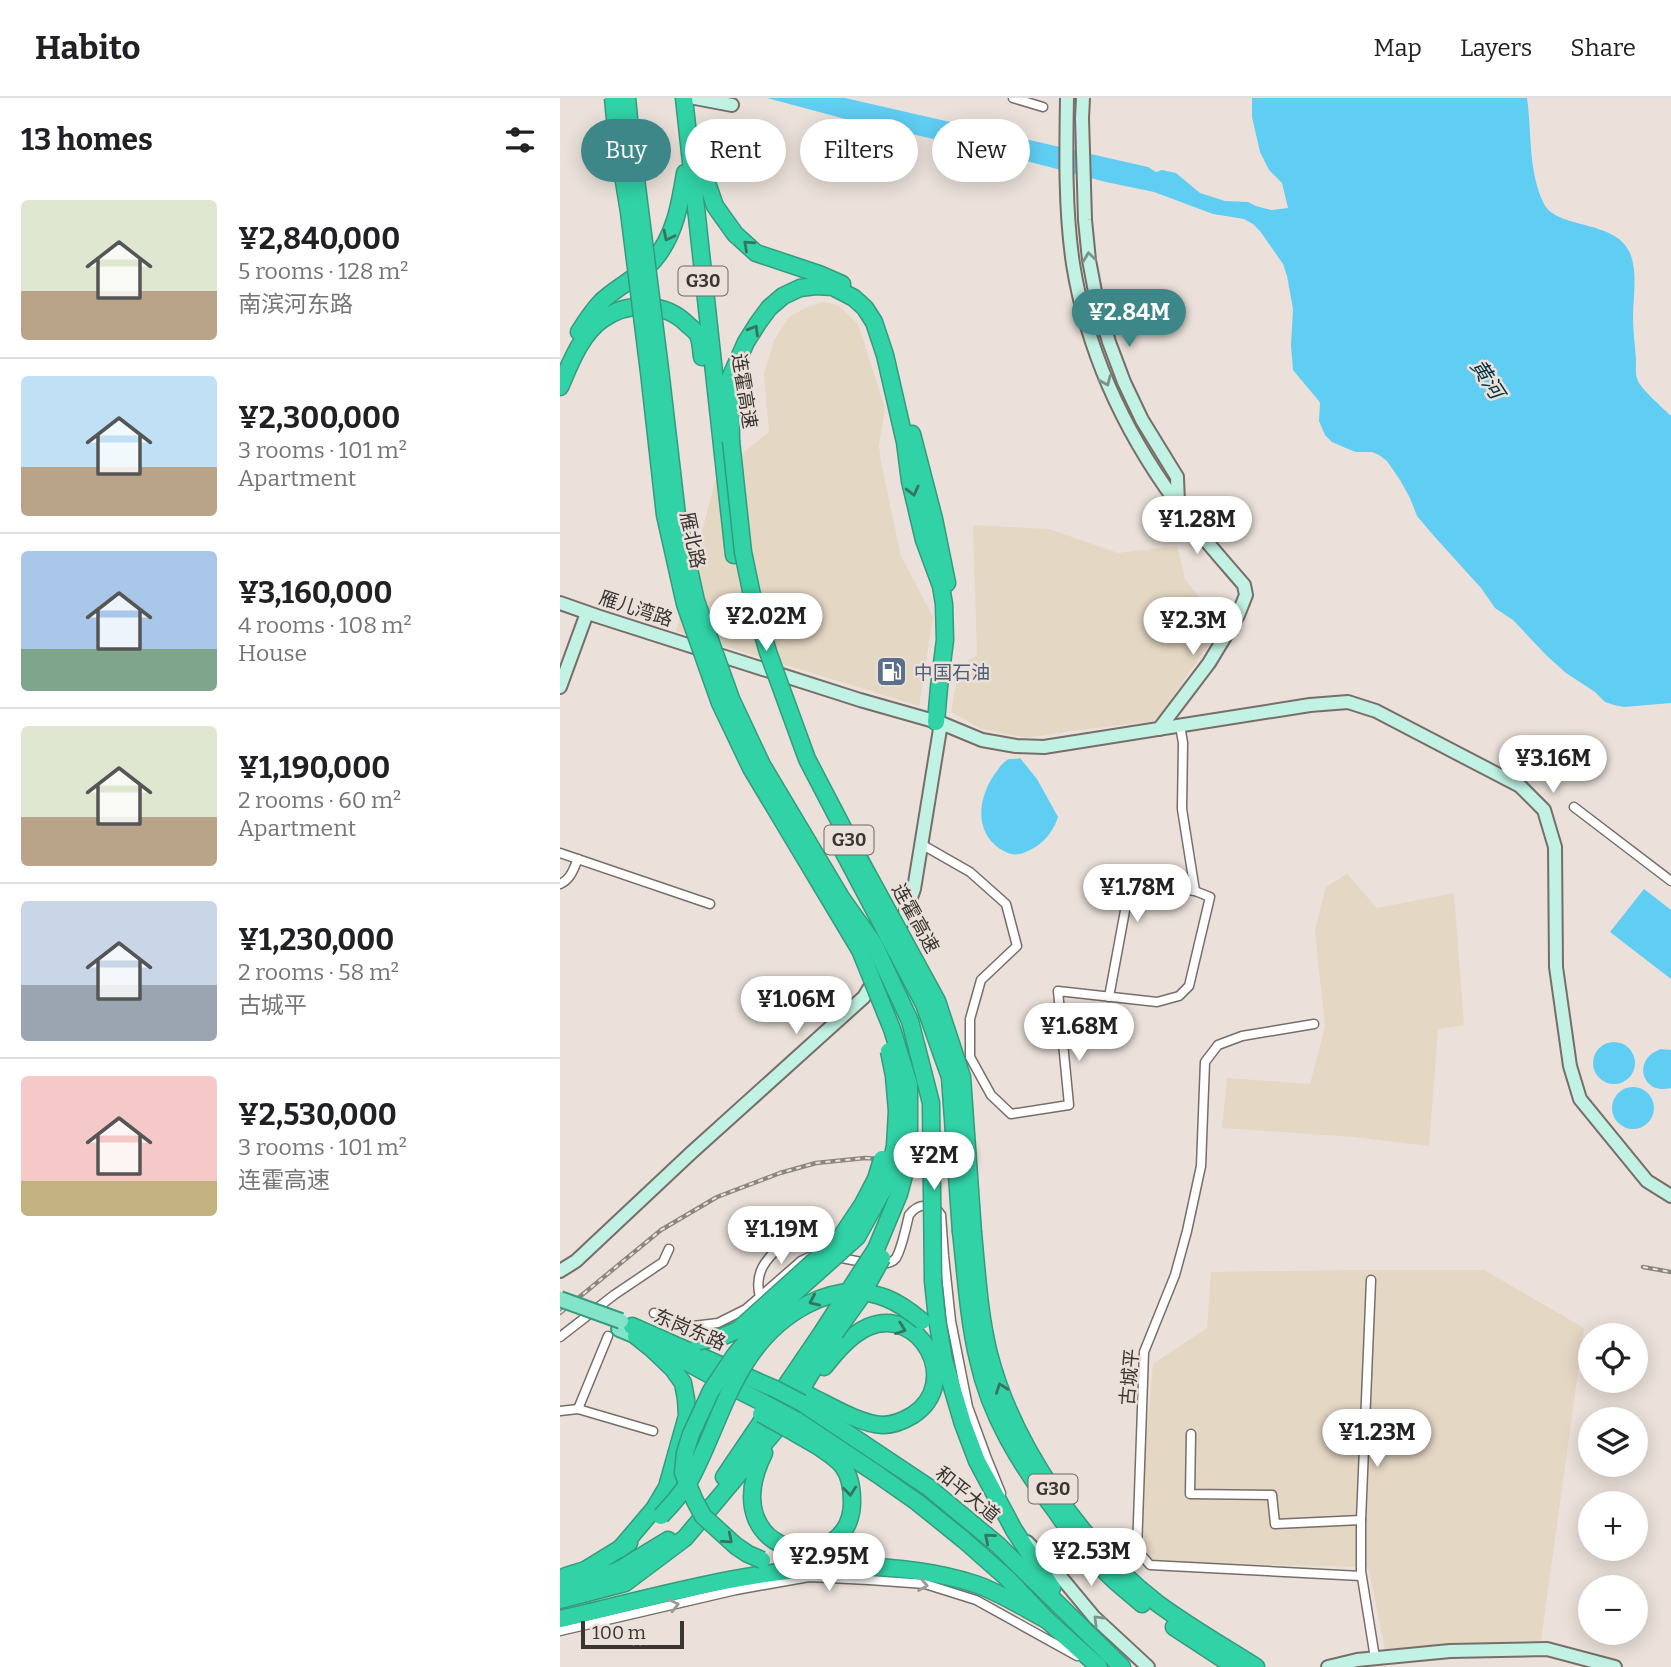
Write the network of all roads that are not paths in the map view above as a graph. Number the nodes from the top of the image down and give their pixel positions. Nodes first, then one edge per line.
1 (613, 98) edge
2 (627, 98) edge
3 (684, 98) edge
4 (695, 98) edge
5 (1013, 98) edge
6 (1068, 98) edge
7 (1083, 98) edge
8 (1040, 103) edge
9 (732, 105) dead end
10 (691, 119) joint
11 (685, 174) edge
12 (693, 182) edge
13 (702, 182) edge
14 (707, 182) edge
15 (560, 364) edge
16 (560, 387) edge
17 (723, 441) junction
18 (1178, 506) junction
19 (560, 603) edge
20 (587, 612) junction
21 (560, 687) edge
22 (938, 722) junction
23 (1180, 725) junction
24 (1159, 729) junction
25 (1574, 807) dead end
26 (921, 844) junction
27 (560, 853) edge
28 (578, 859) junction
29 (1671, 881) edge
30 (560, 884) edge
31 (1195, 891) junction
32 (710, 904) dead end
33 (867, 947) junction
34 (890, 976) junction
35 (878, 997) junction
36 (1109, 997) junction
37 (1314, 1024) dead end
38 (1671, 1196) edge
39 (967, 1232) junction
40 (791, 1235) dead end
41 (669, 1249) dead end
42 (560, 1271) edge
43 (1371, 1280) dead end
44 (760, 1297) junction
45 (560, 1299) edge
46 (560, 1308) edge
47 (654, 1312) dead end
48 (930, 1320) junction
49 (623, 1330) junction
50 (829, 1332) junction
51 (560, 1337) edge
52 (578, 1409) junction
53 (560, 1411) edge
54 (793, 1414) junction
55 (653, 1431) dead end
56 (1191, 1434) dead end
57 (657, 1512) junction
58 (1361, 1520) junction
59 (1011, 1523) junction
60 (758, 1567) junction
61 (1361, 1576) junction
62 (560, 1578) edge
63 (560, 1589) edge
64 (978, 1593) junction
65 (560, 1601) edge
66 (560, 1619) edge
67 (1074, 1619) junction
68 (1047, 1620) junction
69 (560, 1631) edge
70 (1375, 1658) junction
71 (1089, 1667) edge
72 (1099, 1667) edge
73 (1122, 1667) edge
74 (1148, 1667) edge
75 (1235, 1667) edge
76 (1256, 1667) edge
77 (1328, 1667) edge
78 (1615, 1667) edge

1 - 33 highway, 雁北路, bridge
2 - 33 highway, 雁北路, bridge
3 - 10 highway, 连霍高速 / G30
4 - 9 main road
4 - 10 highway, 连霍高速 / G30
5 - 8 street
6 -> 18 main road
18 -> 7 main road
11 -> 15 highway
12 - 17 highway, 连霍高速 / G30
13 - 17 highway, 连霍高速 / G30
22 -> 14 highway
16 - 17 highway
17 -> 22 highway
17 - 39 highway, 连霍高速 / G30, bridge
17 - 39 highway, 连霍高速 / G30, bridge
18 - 24 main road
19 - 20 main road, 雁儿湾路
20 - 21 main road
20 - 22 main road, 雁儿湾路
22 - 24 main road, 雁儿湾路
22 - 26 main road
23 - 24 main road, 雁儿湾路
23 - 31 street
23 - 38 main road, 雁儿湾路
25 - 29 street
26 - 36 street
26 - 42 main road
27 - 28 street
28 - 30 street
28 - 32 street
31 - 36 street
31 - 36 street
33 - 34 highway, bridge
33 - 35 highway, bridge
34 - 48 highway, bridge
34 - 50 highway, bridge
35 - 49 highway, bridge
35 - 50 highway, bridge
35 -> 60 highway, bridge
37 - 61 street, 古城平
39 - 75 highway, 连霍高速 / G30
76 -> 39 highway, 连霍高速 / G30
40 - 44 street
41 - 51 street
43 - 58 street
44 - 47 street
44 - 59 street
45 - 49 main road, 东岗东路, bridge
46 - 49 main road, 东岗东路
48 -> 57 highway, bridge
48 - 59 highway
49 - 52 street
49 - 54 highway, 东岗东路, bridge
49 - 54 highway, 东岗东路
49 - 57 highway
50 - 54 highway
50 - 63 highway
52 - 53 street
52 - 55 street
54 -> 54 highway
54 -> 54 highway
54 - 65 highway
67 -> 54 highway, 和平大道
54 - 68 highway, 和平大道
56 - 58 street
57 - 62 highway
58 - 61 street
59 - 67 highway
74 -> 59 main road
60 - 64 highway
60 - 66 highway
61 - 70 street
64 - 68 highway
69 -> 64 street
64 - 71 street
67 - 73 highway, 和平大道
68 - 72 highway, 和平大道
70 - 77 main road
70 - 78 main road

